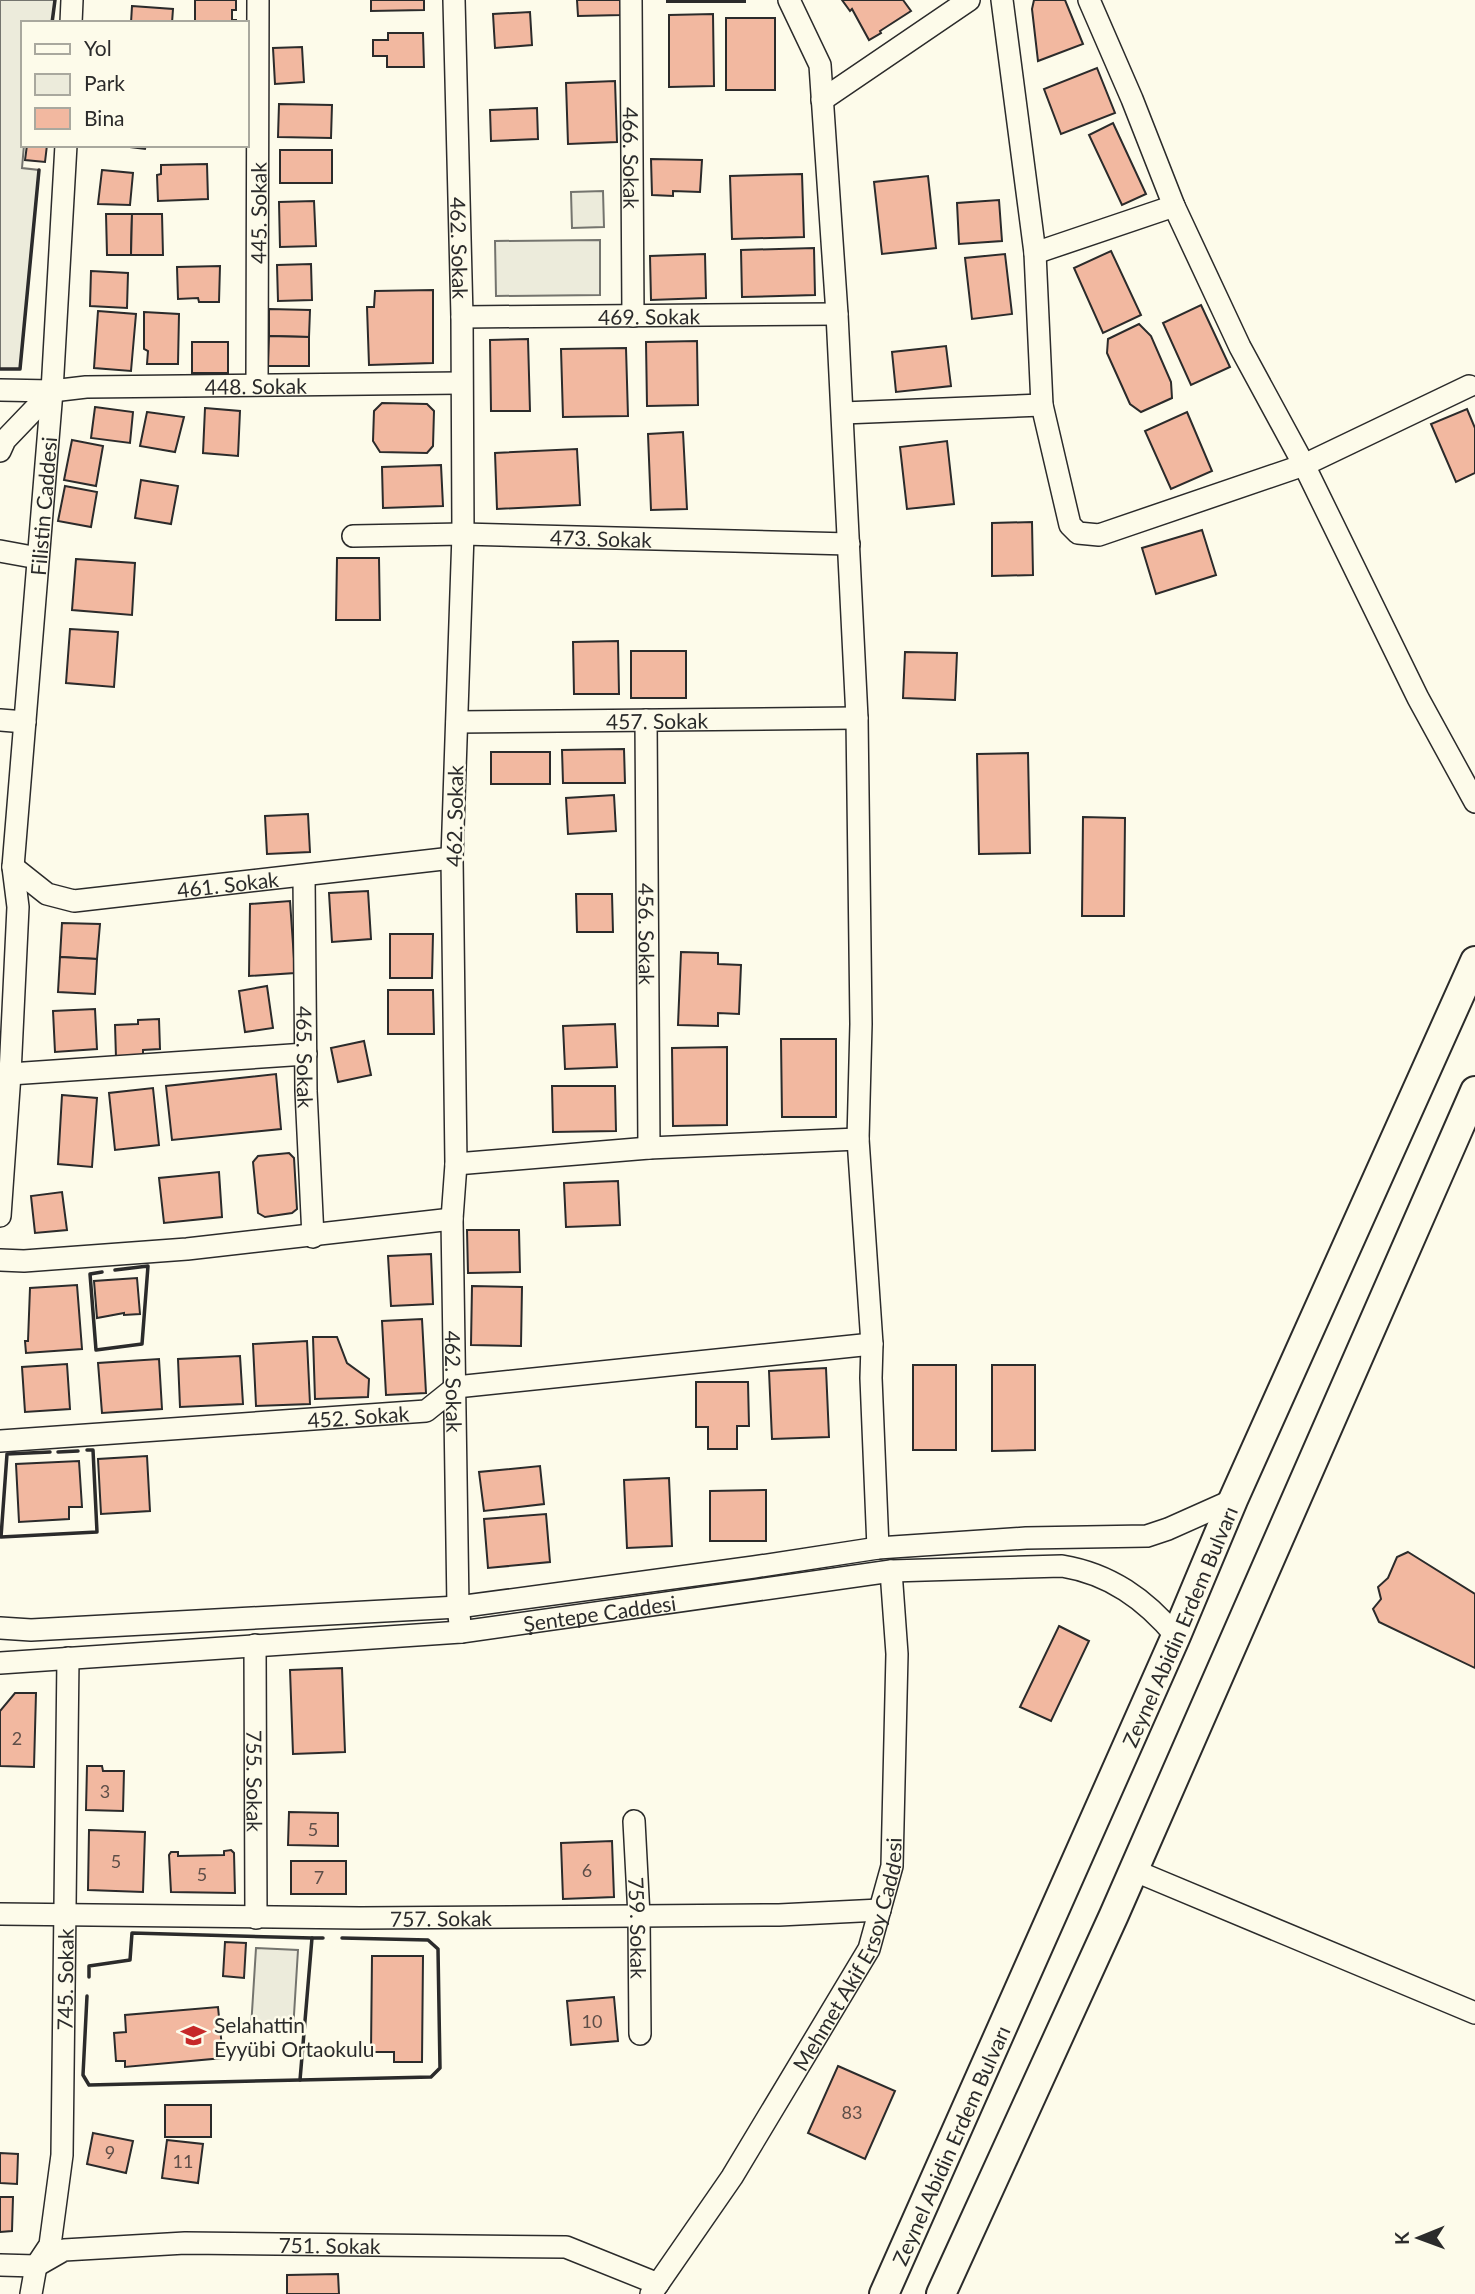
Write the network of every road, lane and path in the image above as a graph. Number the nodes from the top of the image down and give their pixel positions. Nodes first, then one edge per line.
1 (72, 0) edge
2 (258, 0) edge
3 (453, 0) edge
4 (632, 0) edge
5 (789, 0) edge
6 (969, 0) edge
7 (1002, 0) edge
8 (1089, 0) edge
9 (71, 21) edge
10 (822, 100) junction
11 (66, 147) edge
12 (1174, 206) junction
13 (1035, 253) junction
14 (837, 314) junction
15 (633, 316) junction
16 (461, 317) junction
17 (460, 383) junction
18 (257, 385) junction
19 (1469, 386) dead end
20 (0, 390) edge
21 (52, 391) junction
22 (1042, 405) junction
23 (843, 413) junction
24 (0, 451) edge
25 (1304, 465) junction
26 (463, 534) junction
27 (353, 536) dead end
28 (849, 544) junction
29 (0, 551) edge
30 (38, 558) junction
31 (857, 718) junction
32 (0, 720) edge
33 (646, 720) junction
34 (25, 722) junction
35 (457, 722) junction
36 (1475, 802) edge
37 (453, 859) junction
38 (13, 867) junction
39 (304, 877) junction
40 (0, 902) edge
41 (1475, 961) edge
42 (306, 1055) junction
43 (10, 1074) junction
44 (1475, 1091) edge
45 (858, 1139) junction
46 (649, 1149) junction
47 (456, 1164) junction
48 (0, 1216) edge
49 (452, 1219) junction
50 (313, 1237) junction
51 (0, 1260) edge
52 (872, 1344) junction
53 (456, 1387) junction
54 (0, 1441) edge
55 (1233, 1500) junction
56 (878, 1548) junction
57 (891, 1571) junction
58 (458, 1607) junction
59 (0, 1628) edge
60 (461, 1632) junction
61 (1176, 1636) junction
62 (255, 1645) junction
63 (68, 1658) junction
64 (0, 1663) edge
65 (634, 1821) dead end
66 (1133, 1870) junction
67 (880, 1910) junction
68 (0, 1914) edge
69 (65, 1915) junction
70 (639, 1916) junction
71 (256, 1918) junction
72 (1475, 2013) edge
73 (640, 2034) dead end
74 (0, 2265) edge
75 (36, 2266) junction
76 (655, 2289) edge
77 (31, 2294) edge
78 (884, 2294) edge
79 (941, 2294) edge

1 - 9 street
2 - 18 street, 445. Sokak
3 - 16 street, 462. Sokak
4 - 15 street, 466. Sokak
5 - 10 street
6 - 10 street
7 - 13 street
8 - 12 street
10 - 14 street
11 - 21 street, Filistin Caddesi
12 - 13 street
12 - 25 street
13 - 22 street
14 - 15 street, 469. Sokak
14 - 23 street
15 - 16 street, 469. Sokak
16 - 17 street, 462. Sokak
17 - 18 street, 448. Sokak
17 - 26 street, 462. Sokak
18 - 21 street, 448. Sokak
19 - 25 street
20 - 21 street, 448. Sokak
21 - 24 street
21 - 30 street, Filistin Caddesi
22 - 23 street
22 - 25 street
23 - 28 street
25 - 36 street
26 - 27 street, 473. Sokak
26 - 28 street, 473. Sokak
26 - 35 street, 462. Sokak
28 - 31 street
29 - 30 street
30 - 34 street, Filistin Caddesi
31 - 33 street, 457. Sokak
31 - 45 street
32 - 34 street
33 - 35 street, 457. Sokak
33 - 46 street, 456. Sokak
34 - 38 street, Filistin Caddesi
35 - 37 street, 462. Sokak
37 - 39 street, 461. Sokak
37 - 47 street, 462. Sokak
38 - 39 street, 461. Sokak
38 - 40 street, Filistin Caddesi
38 - 43 street, Filistin Caddesi
39 - 42 street, 465. Sokak
41 - 55 main road, Zeynel Abidin Erdem Bulvarı
42 - 43 street
42 - 50 street, 465. Sokak
43 - 48 street, Filistin Caddesi
44 - 66 main road
45 - 46 street
45 - 52 street
46 - 47 street
47 - 49 street, 462. Sokak
49 - 50 street
49 - 53 street, 462. Sokak
50 - 51 street
52 - 53 street
52 - 56 street
53 - 54 street, 452. Sokak
53 - 58 street, 462. Sokak
55 - 56 street
55 - 61 main road, Zeynel Abidin Erdem Bulvarı
56 - 58 street
57 - 60 street, Şentepe Caddesi
57 - 61 street, Şentepe Caddesi
57 - 67 street, Mehmet Akif Ersoy Caddesi
58 - 59 street
58 - 60 street, 462. Sokak
60 - 62 street, Şentepe Caddesi
61 - 78 main road, Zeynel Abidin Erdem Bulvarı
62 - 63 street, Şentepe Caddesi
62 - 71 street, 755. Sokak
63 - 64 street, Şentepe Caddesi
63 - 69 street, 745. Sokak
65 - 70 street, 759. Sokak
66 - 72 street
66 - 79 main road
67 - 70 street, 757. Sokak
67 - 76 street, Mehmet Akif Ersoy Caddesi
68 - 69 street, 757. Sokak
69 - 71 street, 757. Sokak
69 - 75 street, 745. Sokak
70 - 71 street, 757. Sokak
70 - 73 street, 759. Sokak
74 - 75 street, 751. Sokak
75 - 76 street, 751. Sokak
75 - 77 street, 745. Sokak

